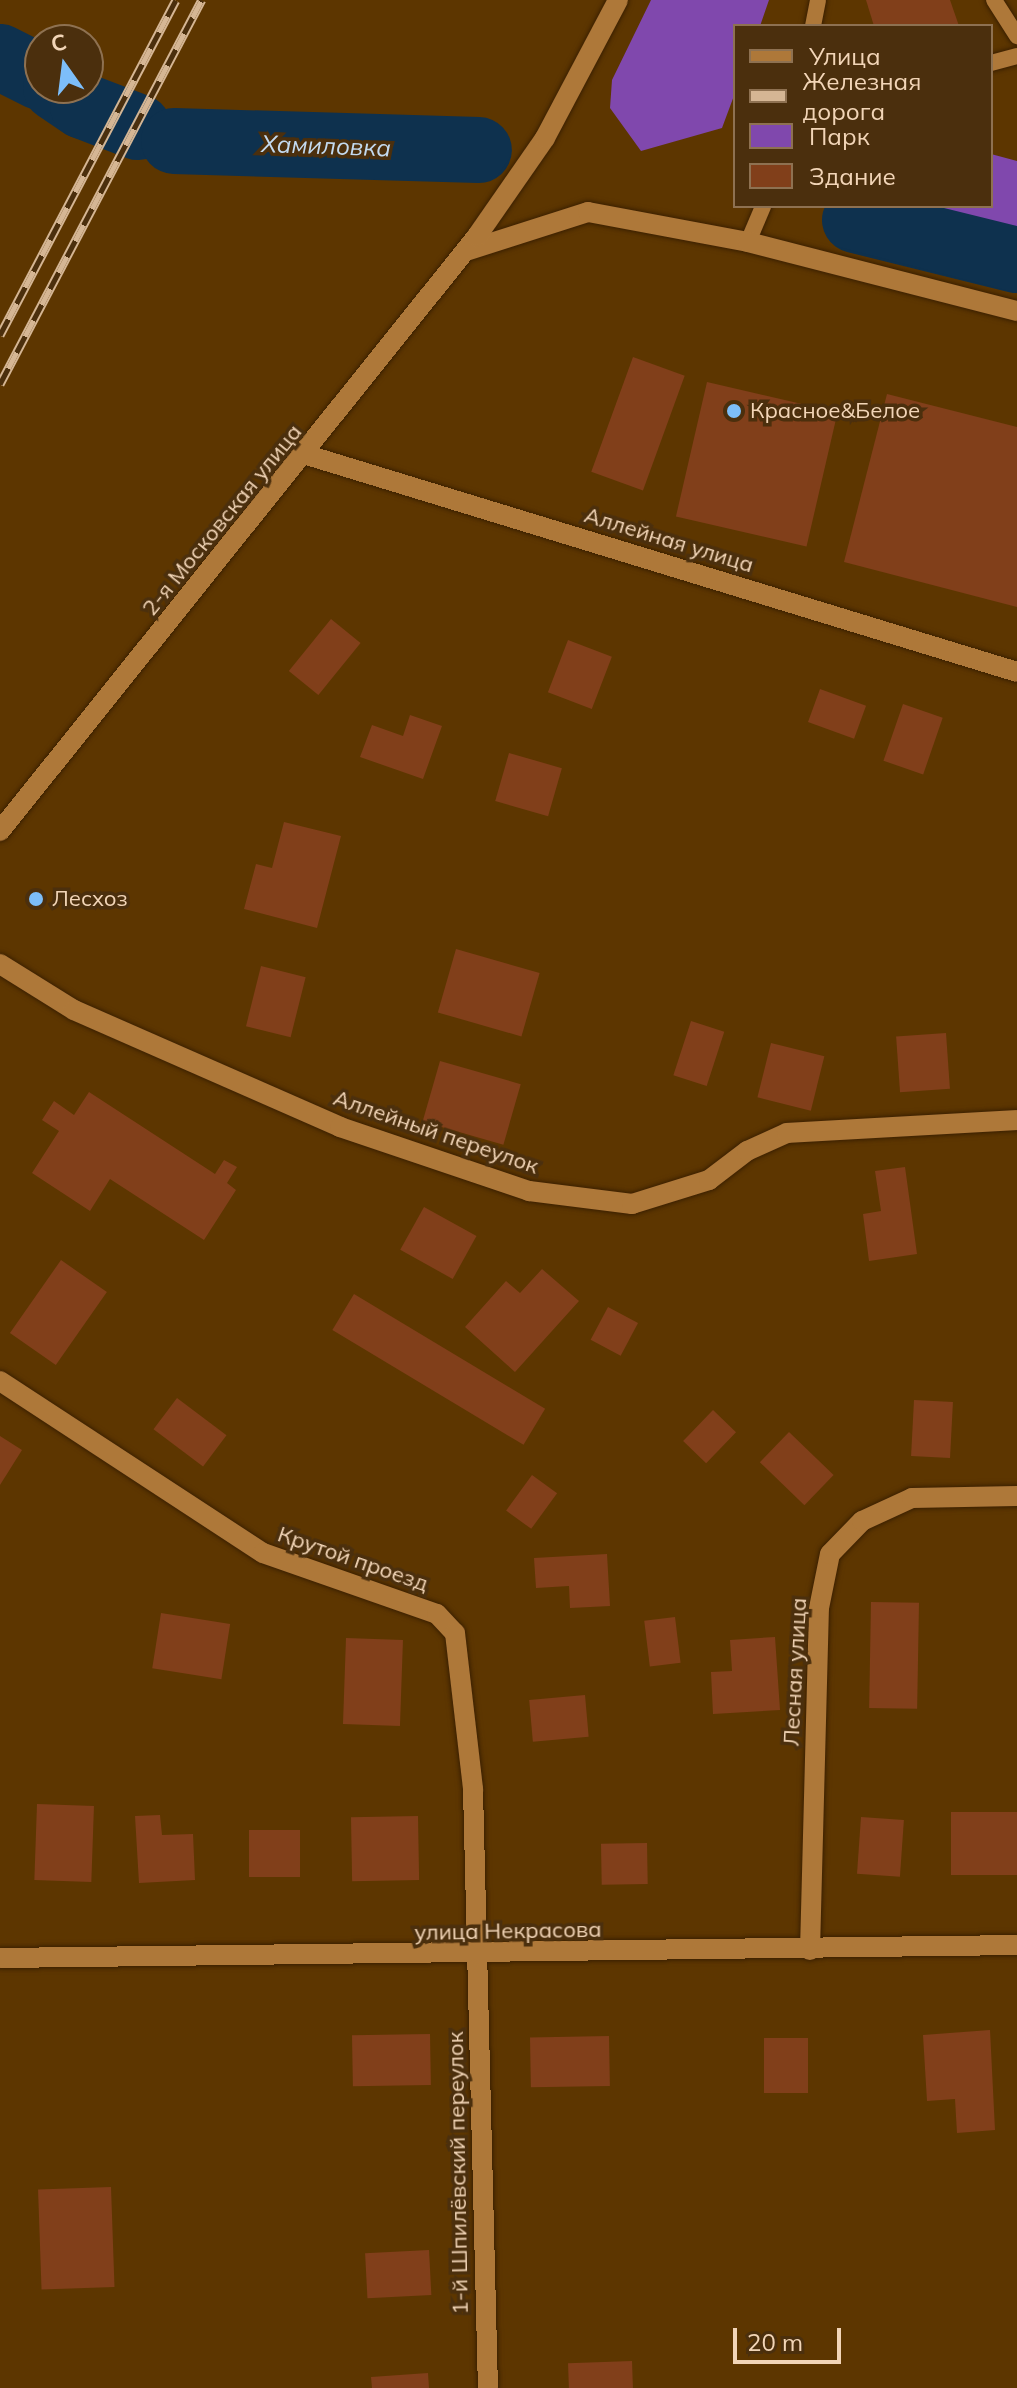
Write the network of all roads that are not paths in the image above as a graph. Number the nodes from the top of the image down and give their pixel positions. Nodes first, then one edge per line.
1 (618, 0) edge
2 (818, 0) edge
3 (994, 0) edge
4 (813, 24) edge
5 (1017, 36) edge
6 (1017, 56) edge
7 (993, 62) edge
8 (762, 208) edge
9 (748, 242) junction
10 (472, 243) junction
11 (1017, 311) edge
12 (307, 455) junction
13 (1017, 672) edge
14 (0, 831) edge
15 (0, 964) edge
16 (1017, 1120) edge
17 (0, 1381) edge
18 (1017, 1496) edge
19 (1017, 1945) edge
20 (810, 1950) junction
21 (477, 1957) junction
22 (0, 1958) edge
23 (488, 2388) edge

1 - 10 street, 2-я Московская улица
2 - 4 lane
3 - 5 lane
6 - 7 lane
8 - 9 lane
9 - 10 street
9 - 11 street
10 - 12 street, 2-я Московская улица
12 - 13 street, Аллейная улица
12 - 14 street, 2-я Московская улица
15 - 16 street, Аллейный переулок
17 - 21 street, Крутой проезд
18 - 20 street, Лесная улица
19 - 20 street, улица Некрасова
20 - 21 street, улица Некрасова
21 - 22 street, улица Некрасова
21 - 23 street, 1-й Шпилёвский переулок

